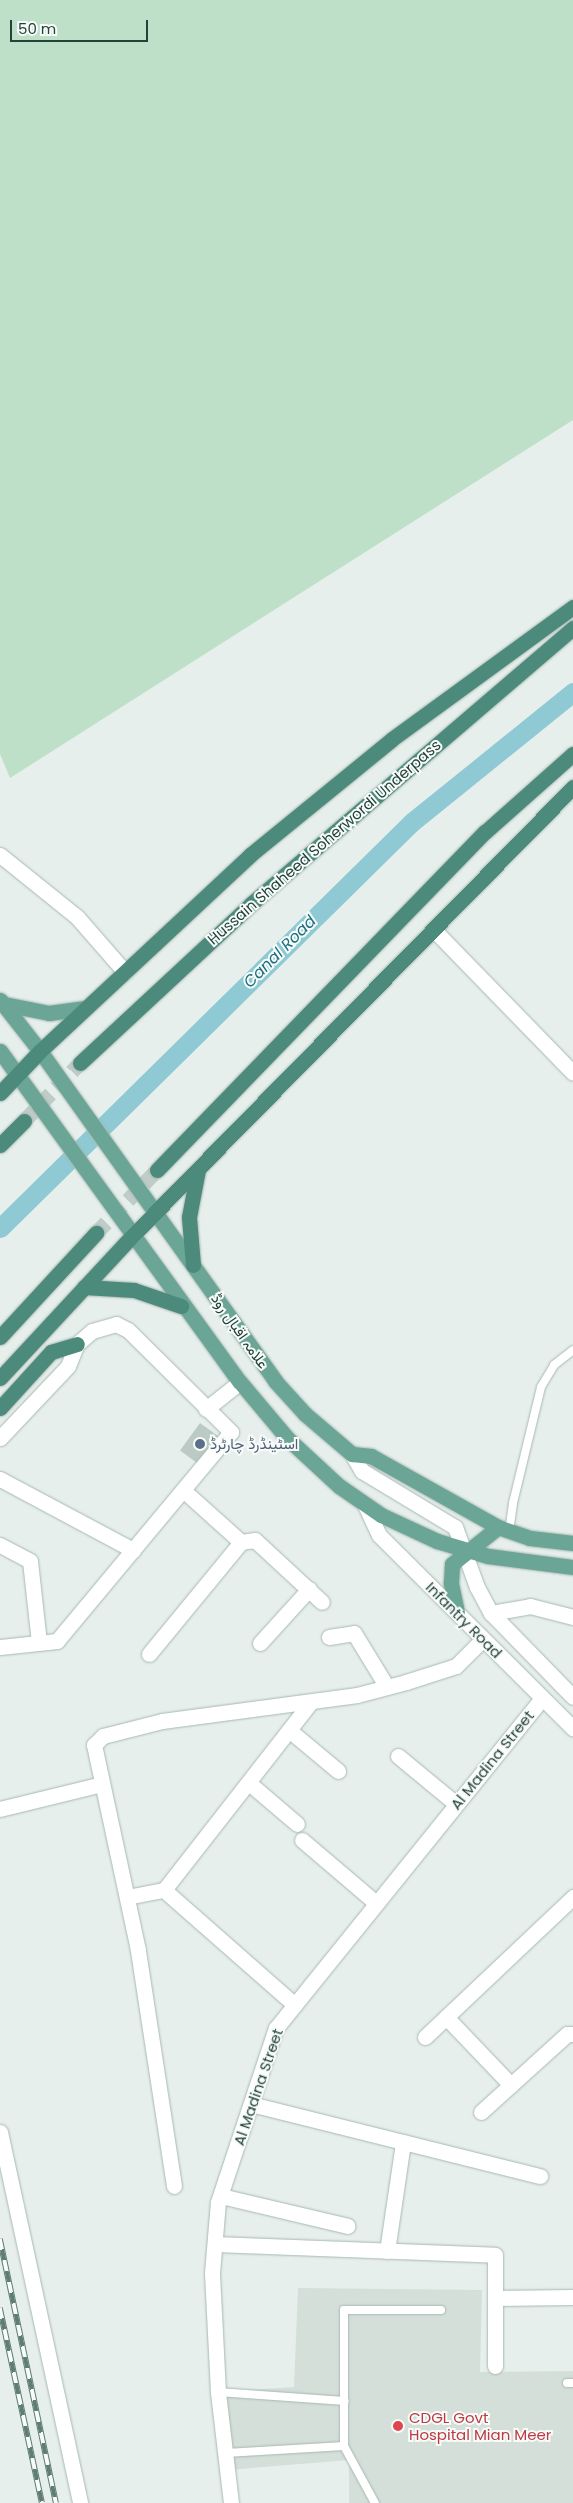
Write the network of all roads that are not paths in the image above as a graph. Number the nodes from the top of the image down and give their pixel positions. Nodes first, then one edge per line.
1 (573, 606) edge
2 (573, 628) edge
3 (573, 754) edge
4 (573, 788) edge
5 (0, 856) edge
6 (434, 930) junction
7 (125, 972) junction
8 (2, 1002) edge
9 (86, 1008) junction
10 (0, 1051) edge
11 (40, 1051) junction
12 (80, 1063) tunnel mouth
13 (573, 1073) edge
14 (18, 1075) junction
15 (0, 1093) edge
16 (24, 1121) tunnel mouth
17 (0, 1145) edge
18 (199, 1168) junction
19 (156, 1170) tunnel mouth
20 (155, 1215) junction
21 (96, 1233) tunnel mouth
22 (131, 1237) junction
23 (193, 1265) junction
24 (84, 1288) junction
25 (181, 1306) junction
26 (0, 1337) edge
27 (77, 1344) junction
28 (573, 1350) edge
29 (0, 1378) edge
30 (240, 1382) junction
31 (0, 1408) edge
32 (206, 1409) junction
33 (0, 1438) edge
34 (352, 1454) junction
35 (0, 1479) edge
36 (183, 1490) junction
37 (365, 1505) junction
38 (504, 1530) junction
39 (242, 1542) junction
40 (573, 1543) edge
41 (0, 1546) edge
42 (133, 1550) junction
43 (465, 1550) junction
44 (573, 1567) edge
45 (309, 1589) junction
46 (322, 1602) dead end
47 (457, 1612) junction
48 (491, 1613) junction
49 (573, 1617) edge
50 (329, 1637) dead end
51 (483, 1639) junction
52 (39, 1643) junction
53 (260, 1643) dead end
54 (0, 1647) edge
55 (149, 1654) dead end
56 (387, 1687) junction
57 (573, 1697) edge
58 (541, 1699) junction
59 (310, 1703) junction
60 (573, 1728) edge
61 (289, 1730) junction
62 (398, 1756) dead end
63 (338, 1772) dead end
64 (249, 1783) junction
65 (102, 1784) junction
66 (456, 1804) junction
67 (0, 1809) edge
68 (297, 1824) dead end
69 (302, 1840) dead end
70 (164, 1890) junction
71 (127, 1897) junction
72 (573, 1897) edge
73 (376, 1903) junction
74 (295, 2005) junction
75 (446, 2017) junction
76 (573, 2034) edge
77 (425, 2037) dead end
78 (511, 2085) junction
79 (251, 2104) junction
80 (481, 2112) dead end
81 (0, 2132) edge
82 (403, 2142) junction
83 (540, 2176) dead end
84 (174, 2186) dead end
85 (220, 2196) junction
86 (348, 2226) dead end
87 (215, 2244) junction
88 (388, 2251) junction
89 (573, 2297) edge
90 (495, 2298) junction
91 (441, 2310) dead end
92 (495, 2366) dead end
93 (218, 2392) junction
94 (345, 2401) junction
95 (344, 2446) junction
96 (226, 2454) junction
97 (80, 2503) edge
98 (231, 2503) edge
99 (376, 2503) edge

1 - 7 highway
2 - 12 highway, Hussain Shaheed Soherwordi Underpass
3 - 19 highway
4 - 6 highway
5 - 7 street
6 - 13 street
6 - 18 highway
7 - 9 highway
8 - 9 main road
8 - 11 main road, علامہ اقبال روڈ
9 - 11 highway
10 - 14 main road
11 - 14 highway
11 - 20 main road, علامہ اقبال روڈ
14 - 15 highway
14 - 22 main road, علامہ اقبال روڈ
16 - 17 highway
18 - 20 highway
18 - 23 highway
20 - 22 highway
20 - 23 main road, علامہ اقبال روڈ
21 - 26 highway
22 - 24 highway
22 - 25 main road, علامہ اقبال روڈ
23 - 34 main road, علامہ اقبال روڈ
24 - 25 highway
24 - 29 highway
25 - 30 main road, علامہ اقبال روڈ
27 - 31 highway
27 - 32 street
27 - 33 street
28 - 38 lane
30 - 32 street
30 - 37 main road, علامہ اقبال روڈ
32 - 36 street
34 - 38 main road, علامہ اقبال روڈ
34 - 43 street, Infantry Road
35 - 42 street
36 - 39 street
36 - 42 street
37 - 43 main road, علامہ اقبال روڈ
37 - 47 street, Infantry Road
38 - 40 main road, علامہ اقبال روڈ
38 - 43 main road
39 - 45 street
39 - 55 street
41 - 52 street
42 - 52 street
43 - 44 main road, علامہ اقبال روڈ
43 - 47 main road
43 - 48 street, Infantry Road
45 - 46 street
45 - 53 street
47 - 51 street, Infantry Road
48 - 49 street
48 - 57 street, Infantry Road
50 - 56 street
51 - 56 street
51 - 58 street, Infantry Road
52 - 54 street
56 - 59 street
58 - 60 street, Infantry Road
58 - 66 street, Al Madina Street
59 - 61 street
59 - 65 street
61 - 63 street
61 - 64 street
62 - 66 street
64 - 68 street
64 - 70 street
65 - 67 street
65 - 71 street
66 - 73 street, Al Madina Street
69 - 73 street
70 - 71 street
70 - 74 street
71 - 84 street
72 - 75 street
73 - 74 street, Al Madina Street
74 - 79 street, Al Madina Street
75 - 77 street
75 - 78 street
76 - 78 street
78 - 80 street
79 - 82 street
79 - 85 street, Al Madina Street
81 - 97 street
82 - 83 street
82 - 88 street
85 - 86 street
85 - 87 street, Al Madina Street
87 - 88 street
87 - 93 street, Al Madina Street
88 - 90 street
89 - 90 street
90 - 92 street
91 - 94 lane
93 - 94 lane
93 - 96 street, Al Madina Street
94 - 95 lane
95 - 96 lane
95 - 99 lane
96 - 98 street, Al Madina Street

